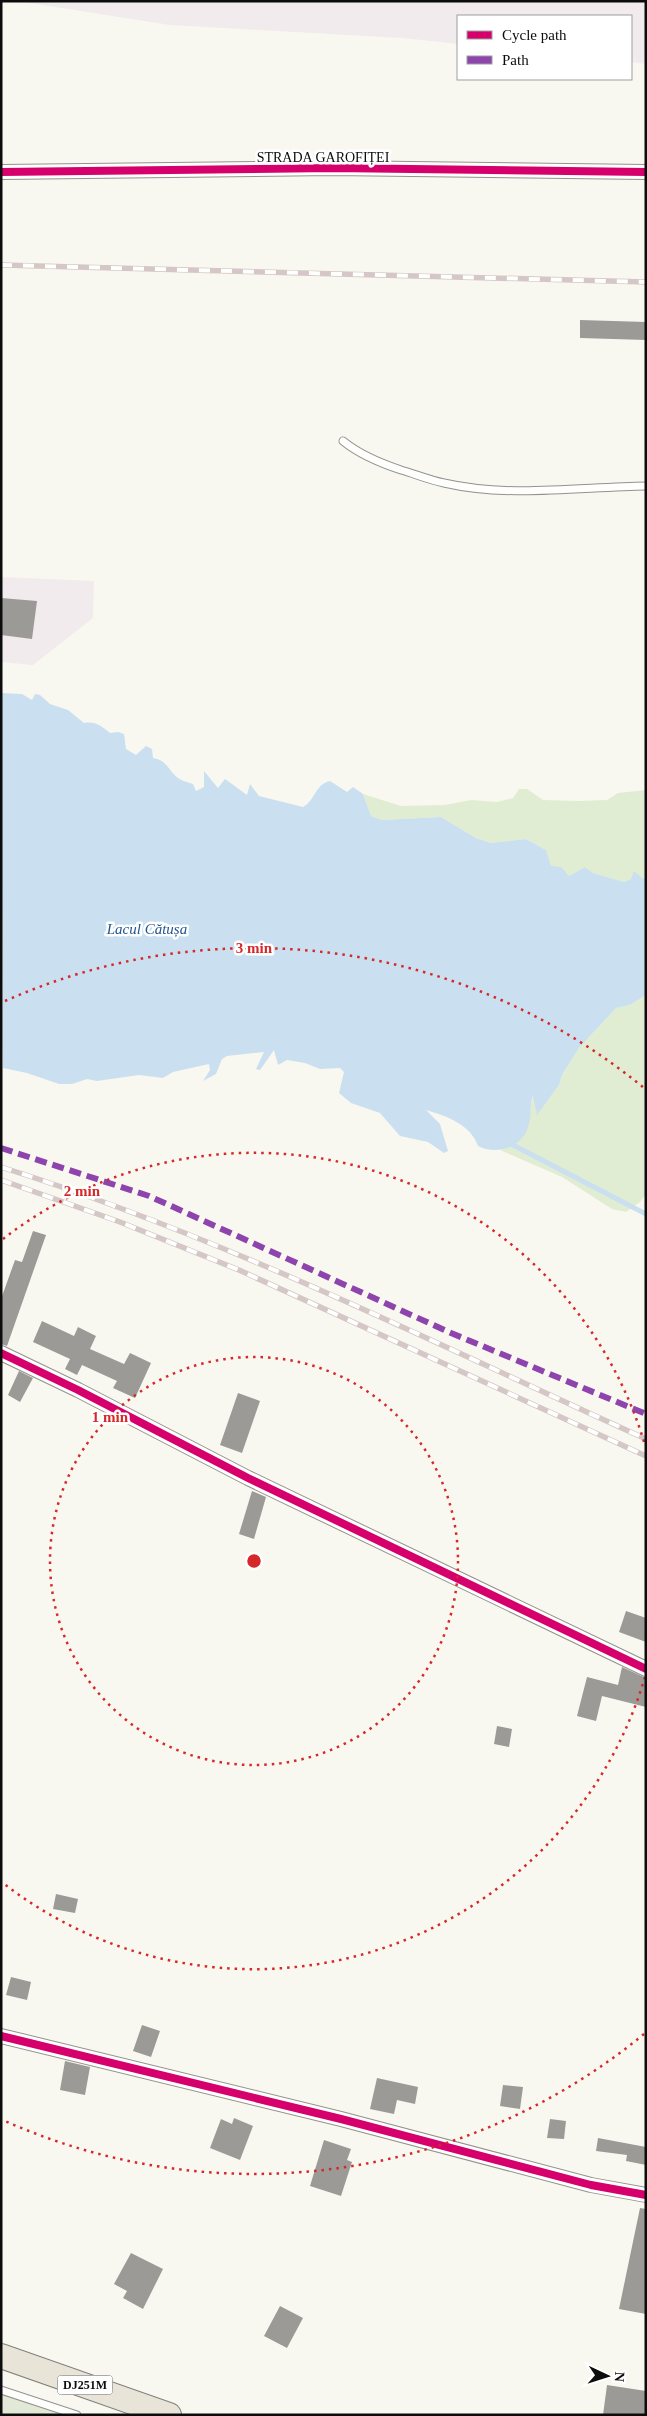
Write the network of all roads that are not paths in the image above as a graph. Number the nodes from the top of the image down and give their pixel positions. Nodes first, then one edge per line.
1 (1, 172) edge
2 (646, 172) edge
3 (343, 441) dead end
4 (646, 486) edge
5 (1, 1353) edge
6 (646, 1669) edge
7 (1, 2036) edge
8 (646, 2195) edge
9 (1, 2356) edge
10 (1, 2390) edge
11 (77, 2415) edge
12 (169, 2415) edge

1 - 2 street, STRADA GAROFIȚEI
3 - 4 lane
5 - 6 street
7 - 8 street
9 - 12 highway, DJ251M
10 - 11 lane

